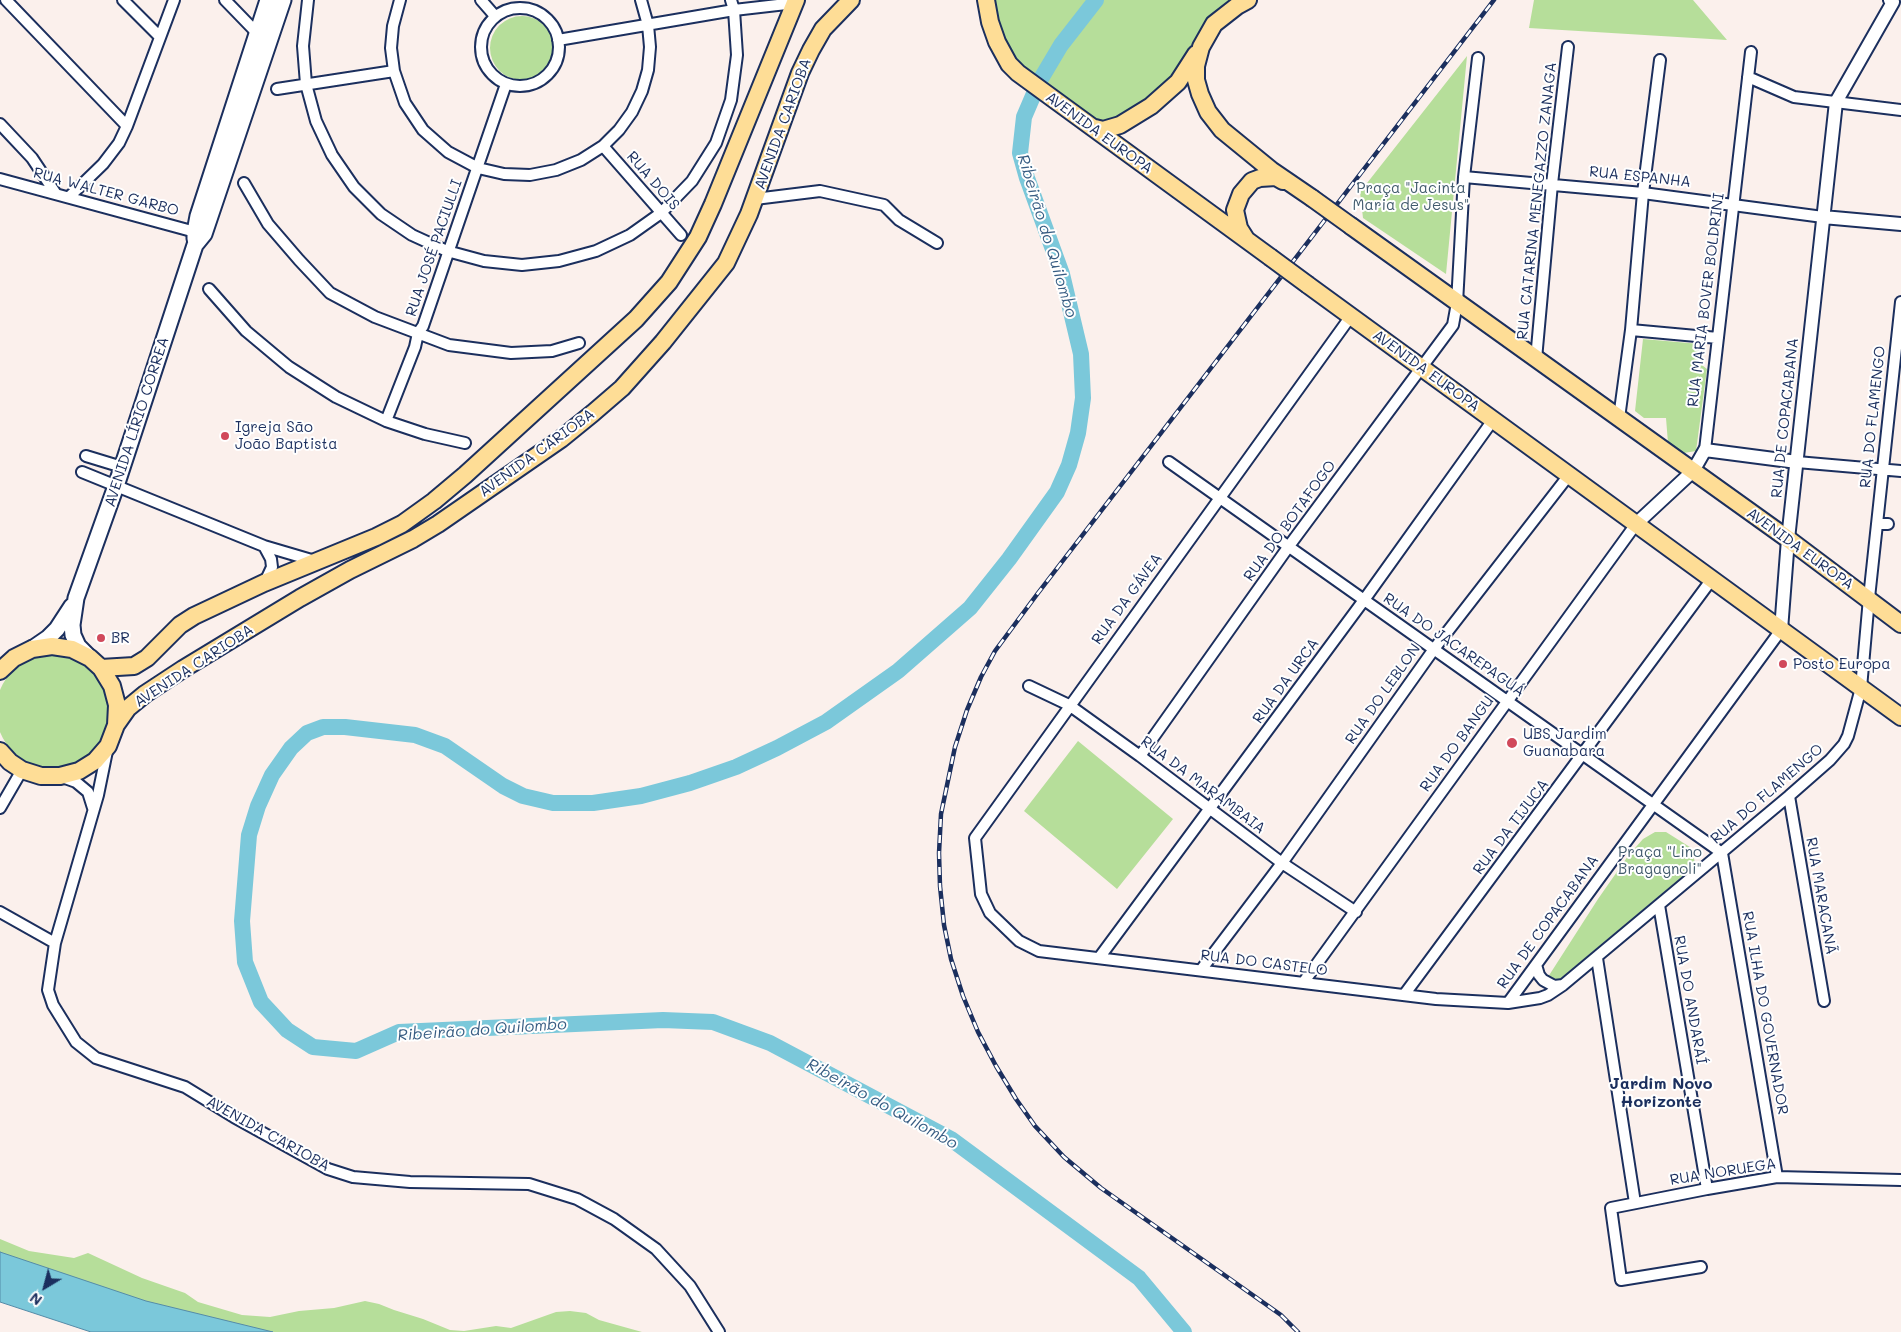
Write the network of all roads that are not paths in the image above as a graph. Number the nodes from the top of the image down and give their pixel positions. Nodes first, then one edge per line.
1 (6, 0) edge
2 (123, 0) edge
3 (174, 0) edge
4 (225, 0) edge
5 (268, 0) edge
6 (283, 0) edge
7 (308, 0) edge
8 (400, 0) edge
9 (481, 0) edge
10 (641, 0) edge
11 (852, 0) edge
12 (986, 0) edge
13 (1248, 0) edge
14 (796, 1) edge
15 (1894, 2) edge
16 (732, 5) edge
17 (495, 16) junction
18 (648, 25) junction
19 (263, 36) junction
20 (160, 37) junction
21 (558, 40) junction
22 (1201, 47) junction
23 (1568, 47) dead end
24 (1751, 52) dead end
25 (1478, 58) dead end
26 (1660, 60) dead end
27 (394, 71) junction
28 (1748, 77) junction
29 (306, 84) junction
30 (506, 84) junction
31 (277, 89) dead end
32 (1836, 102) junction
33 (1901, 110) edge
34 (0, 124) edge
35 (127, 126) junction
36 (1095, 128) junction
37 (603, 146) junction
38 (478, 168) junction
39 (1464, 177) junction
40 (0, 179) edge
41 (244, 183) dead end
42 (1552, 184) junction
43 (1296, 187) junction
44 (1643, 193) junction
45 (56, 194) junction
46 (69, 197) junction
47 (755, 199) junction
48 (1733, 205) junction
49 (661, 213) junction
50 (1823, 217) junction
51 (1901, 224) edge
52 (681, 235) dead end
53 (198, 237) junction
54 (1248, 241) junction
55 (938, 243) dead end
56 (447, 252) junction
57 (209, 289) dead end
58 (1457, 302) junction
59 (1901, 302) edge
60 (1351, 316) junction
61 (1631, 330) junction
62 (418, 332) junction
63 (1718, 338) junction
64 (579, 344) dead end
65 (1536, 359) junction
66 (1422, 368) junction
67 (1619, 418) junction
68 (1493, 420) junction
69 (386, 421) junction
70 (465, 442) dead end
71 (1705, 450) junction
72 (86, 456) dead end
73 (1170, 462) dead end
74 (1797, 462) junction
75 (122, 467) junction
76 (1883, 470) junction
77 (1901, 470) edge
78 (1693, 471) junction
79 (82, 472) dead end
80 (1569, 475) junction
81 (116, 486) junction
82 (1220, 498) junction
83 (1636, 524) junction
84 (1877, 524) junction
85 (1888, 524) dead end
86 (1788, 539) junction
87 (264, 546) junction
88 (1289, 546) junction
89 (316, 561) junction
90 (1712, 580) junction
91 (264, 583) junction
92 (76, 598) junction
93 (1869, 598) junction
94 (1364, 600) junction
95 (1901, 624) edge
96 (1781, 630) junction
97 (32, 649) junction
98 (1434, 649) junction
99 (7, 658) edge
100 (96, 663) junction
101 (0, 671) edge
102 (1029, 686) dead end
103 (1861, 688) junction
104 (1507, 700) junction
105 (1069, 705) junction
106 (1901, 717) edge
107 (116, 725) junction
108 (108, 746) junction
109 (0, 751) edge
110 (1583, 754) junction
111 (1140, 756) junction
112 (22, 770) junction
113 (60, 776) junction
114 (1789, 796) junction
115 (1654, 804) junction
116 (0, 808) edge
117 (93, 809) junction
118 (1210, 810) junction
119 (1722, 853) junction
120 (1282, 863) junction
121 (1659, 905) junction
122 (0, 912) edge
123 (1356, 912) junction
124 (990, 913) joint
125 (55, 943) junction
126 (1099, 958) junction
127 (1596, 958) junction
128 (1536, 965) junction
129 (1201, 970) junction
130 (1303, 983) junction
131 (1563, 985) junction
132 (1404, 995) junction
133 (1548, 995) joint
134 (1824, 1001) dead end
135 (1508, 1003) junction
136 (1778, 1177) junction
137 (1901, 1180) edge
138 (1707, 1189) junction
139 (1635, 1203) junction
140 (1701, 1267) dead end
141 (720, 1332) edge

1 - 35 street
2 - 20 street
3 - 20 street
4 - 19 street
5 - 19 main road, AVENIDA LÍRIO CORREA
6 - 19 main road, AVENIDA LÍRIO CORREA
7 - 29 street
8 - 27 street
9 - 17 street
10 - 18 street
11 - 47 main road, AVENIDA CARIOBA
12 - 36 main road, AVENIDA EUROPA
13 - 22 main road
14 - 16 street
14 - 89 main road, AVENIDA CARIOBA
15 - 32 street, RUA DE COPACABANA
16 - 18 street
16 - 49 street
17 - 21 street
17 - 30 street
18 - 21 street
18 - 37 street
19 - 53 main road, AVENIDA LÍRIO CORREA
20 - 35 street
21 - 30 street
22 - 36 main road
22 - 43 main road, AVENIDA EUROPA
23 - 42 street, RUA CATARINA MENEGAZZO ZANAGA
24 - 28 street, RUA MARIA BOVER BOLDRINI
25 - 39 street, RUA DO BOTAFOGO
26 - 44 street
27 - 29 street
27 - 38 street
28 - 32 street
28 - 48 street, RUA MARIA BOVER BOLDRINI
29 - 31 street
29 - 56 street
30 - 38 street, RUA JOSÉ PACIULLI
32 - 33 street
32 - 50 street, RUA DE COPACABANA
34 - 45 street
35 - 46 street
36 - 54 main road, AVENIDA EUROPA
37 - 38 street
37 - 49 street, RUA DOIS
38 - 56 street, RUA JOSÉ PACIULLI
39 - 42 street, RUA ESPANHA
39 - 58 street, RUA DO BOTAFOGO
40 - 45 street, RUA WALTER GARBO
41 - 62 street
42 - 44 street, RUA ESPANHA
42 - 65 street, RUA CATARINA MENEGAZZO ZANAGA
43 - 54 main road
43 - 58 main road, AVENIDA EUROPA, bridge
44 - 48 street, RUA ESPANHA
44 - 61 street
45 - 46 street, RUA WALTER GARBO
46 - 53 street, RUA WALTER GARBO
47 - 55 street
47 - 107 main road, AVENIDA CARIOBA
48 - 50 street, RUA ESPANHA
48 - 63 street, RUA MARIA BOVER BOLDRINI
49 - 52 street, RUA DOIS
49 - 56 street
50 - 51 street, RUA ESPANHA
50 - 74 street, RUA DE COPACABANA
53 - 75 main road, AVENIDA LÍRIO CORREA
54 - 60 main road, AVENIDA EUROPA, bridge
56 - 62 street, RUA JOSÉ PACIULLI
57 - 69 street
58 - 65 main road, AVENIDA EUROPA
58 - 66 street, RUA DO BOTAFOGO
59 - 76 street, RUA DO FLAMENGO
60 - 66 main road, AVENIDA EUROPA
60 - 82 street, RUA DA GÁVEA
61 - 63 street
61 - 67 street
62 - 64 street
62 - 69 street, RUA JOSÉ PACIULLI
63 - 71 street, RUA MARIA BOVER BOLDRINI
65 - 67 main road, AVENIDA EUROPA
66 - 68 main road, AVENIDA EUROPA
66 - 88 street, RUA DO BOTAFOGO
67 - 78 main road, AVENIDA EUROPA
68 - 80 main road, AVENIDA EUROPA
68 - 94 street, RUA DA URCA
69 - 70 street
71 - 74 street
71 - 78 street, RUA MARIA BOVER BOLDRINI
72 - 75 street
73 - 82 street, RUA DO JACAREPAGUÁ
74 - 76 street
74 - 86 street, RUA DE COPACABANA
75 - 81 main road, AVENIDA LÍRIO CORREA
76 - 77 street
76 - 84 street, RUA DO FLAMENGO
78 - 83 street, RUA MARIA BOVER BOLDRINI
78 - 86 main road, AVENIDA EUROPA
79 - 81 street
80 - 83 main road, AVENIDA EUROPA
80 - 98 street, RUA DO LEBLON
81 - 87 street
81 - 92 main road, AVENIDA LÍRIO CORREA
82 - 88 street, RUA DO JACAREPAGUÁ
82 - 105 street, RUA DA GÁVEA
83 - 90 main road, AVENIDA EUROPA
83 - 104 street, RUA DO BANGU
84 - 85 street
84 - 93 street, RUA DO FLAMENGO
86 - 93 main road, AVENIDA EUROPA
86 - 96 street, RUA DE COPACABANA
87 - 89 street
87 - 91 street
88 - 94 street, RUA DO JACAREPAGUÁ
88 - 111 street, RUA DO BOTAFOGO
89 - 91 main road, AVENIDA CARIOBA
90 - 96 main road, AVENIDA EUROPA
90 - 110 street, RUA DA TIJUCA
91 - 100 main road, AVENIDA CARIOBA
92 - 97 main road, AVENIDA LÍRIO CORREA
92 - 100 main road, AVENIDA LÍRIO CORREA
93 - 95 main road, AVENIDA EUROPA
93 - 103 street, RUA DO FLAMENGO
94 - 98 street, RUA DO JACAREPAGUÁ
94 - 118 street, RUA DA URCA
96 - 103 main road, AVENIDA EUROPA
96 - 115 street, RUA DE COPACABANA
97 - 99 main road
97 - 100 main road
98 - 104 street, RUA DO JACAREPAGUÁ
98 - 120 street, RUA DO LEBLON
99 - 101 main road
100 - 107 main road
102 - 105 street, RUA DA MARAMBAIA
103 - 106 main road, AVENIDA EUROPA
103 - 114 street, RUA DO FLAMENGO
104 - 110 street, RUA DO JACAREPAGUÁ
104 - 123 street, RUA DO BANGU
105 - 111 street, RUA DA MARAMBAIA
105 - 124 street, RUA DA GÁVEA
107 - 108 main road
108 - 113 main road
108 - 117 street, AVENIDA CARIOBA
109 - 112 main road
110 - 115 street, RUA DO JACAREPAGUÁ
110 - 132 street, RUA DA TIJUCA
111 - 118 street, RUA DA MARAMBAIA
112 - 113 main road
112 - 116 street
113 - 117 street
114 - 119 street, RUA DO FLAMENGO
114 - 134 street, RUA MARACANÃ
115 - 119 street, RUA DO JACAREPAGUÁ
115 - 128 street, RUA DE COPACABANA
117 - 125 street, AVENIDA CARIOBA
118 - 120 street, RUA DA MARAMBAIA
118 - 126 street, RUA DA URCA
119 - 121 street, RUA DO FLAMENGO
119 - 136 street, RUA ILHA DO GOVERNADOR
120 - 123 street, RUA DA MARAMBAIA
120 - 129 street, RUA DO LEBLON
121 - 127 street, RUA DO FLAMENGO
121 - 138 street, RUA DO ANDARAÍ
122 - 125 street
123 - 130 street, RUA DO BANGU
124 - 126 street, RUA DO CASTELO
125 - 141 street, AVENIDA CARIOBA
126 - 129 street, RUA DO CASTELO
127 - 131 street, RUA DO FLAMENGO
127 - 139 street
128 - 131 street
128 - 135 street, RUA DE COPACABANA
129 - 130 street, RUA DO CASTELO
130 - 132 street, RUA DO CASTELO
131 - 133 street, RUA DO FLAMENGO
132 - 135 street, RUA DO CASTELO
133 - 135 street, RUA DO CASTELO
136 - 137 street, RUA NORUEGA
136 - 138 street, RUA NORUEGA
138 - 139 street, RUA NORUEGA
139 - 140 street, RUA NORUEGA

